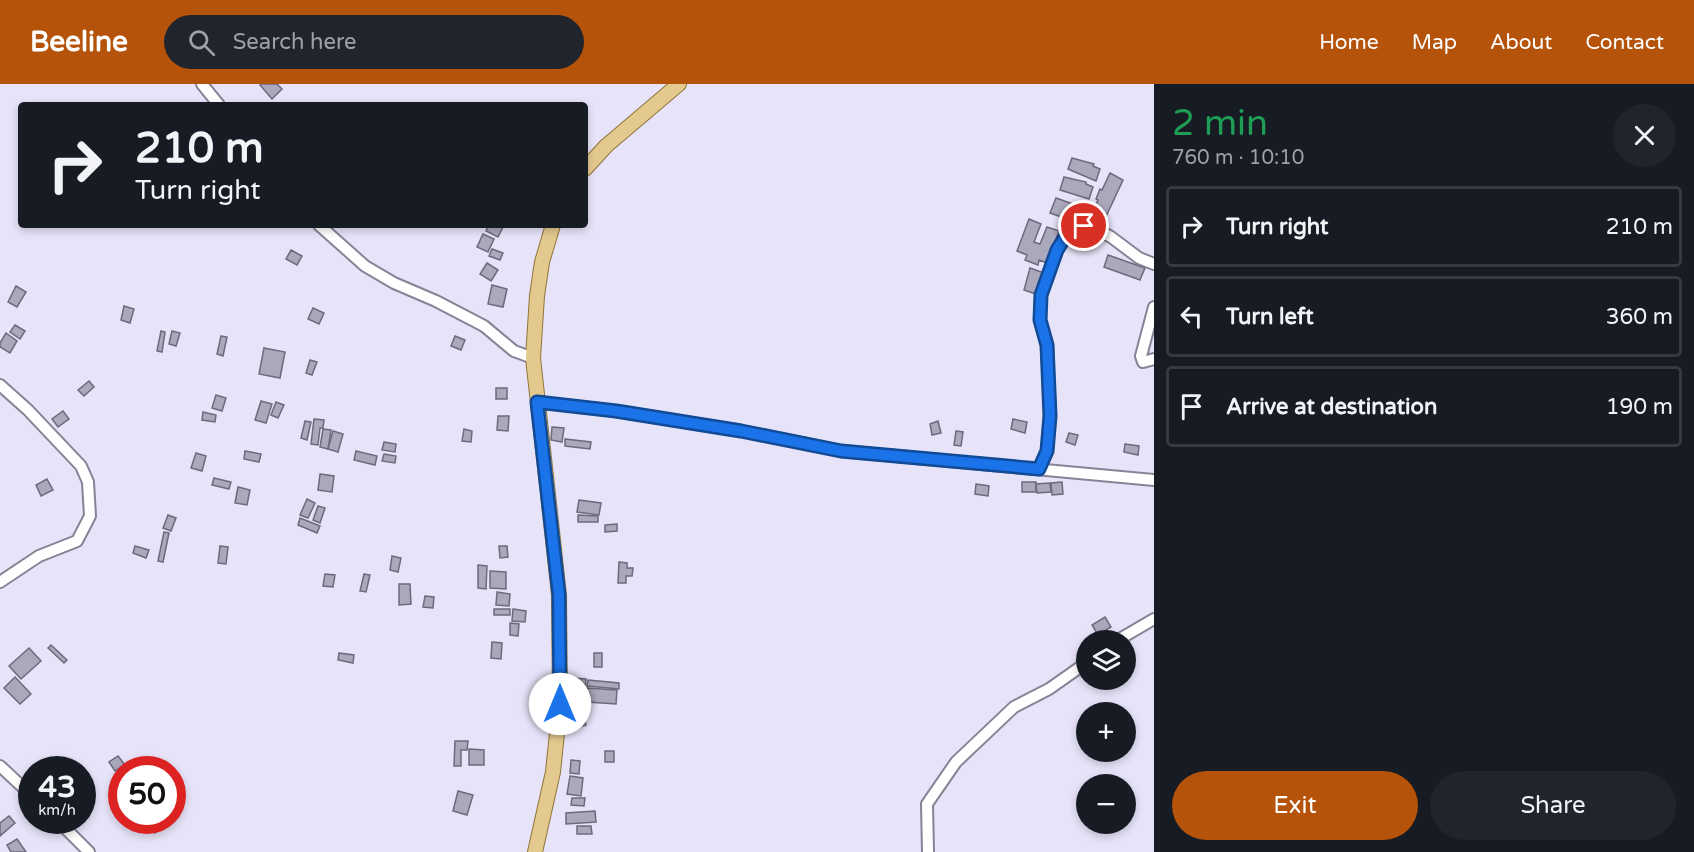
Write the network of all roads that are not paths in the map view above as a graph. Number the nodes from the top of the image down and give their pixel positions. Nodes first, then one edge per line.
1 (202, 84) edge
2 (679, 84) edge
3 (217, 102) edge
4 (588, 167) edge
5 (322, 228) edge
6 (552, 228) edge
7 (1154, 264) edge
8 (1154, 307) edge
9 (533, 358) junction
10 (1154, 359) edge
11 (0, 385) edge
12 (537, 402) junction
13 (1039, 469) junction
14 (1154, 480) edge
15 (0, 582) edge
16 (1154, 619) edge
17 (1135, 630) edge
18 (1076, 670) edge
19 (0, 766) edge
20 (18, 783) edge
21 (71, 834) edge
22 (90, 852) edge
23 (535, 852) edge
24 (928, 852) edge

1 - 3 street
2 - 4 main road
5 - 9 street
6 - 9 main road
7 - 13 street
8 - 10 street
9 - 12 main road
11 - 15 street
12 - 13 street
12 - 23 main road
13 - 14 street
16 - 17 street
18 - 24 street
19 - 20 street
21 - 22 street

